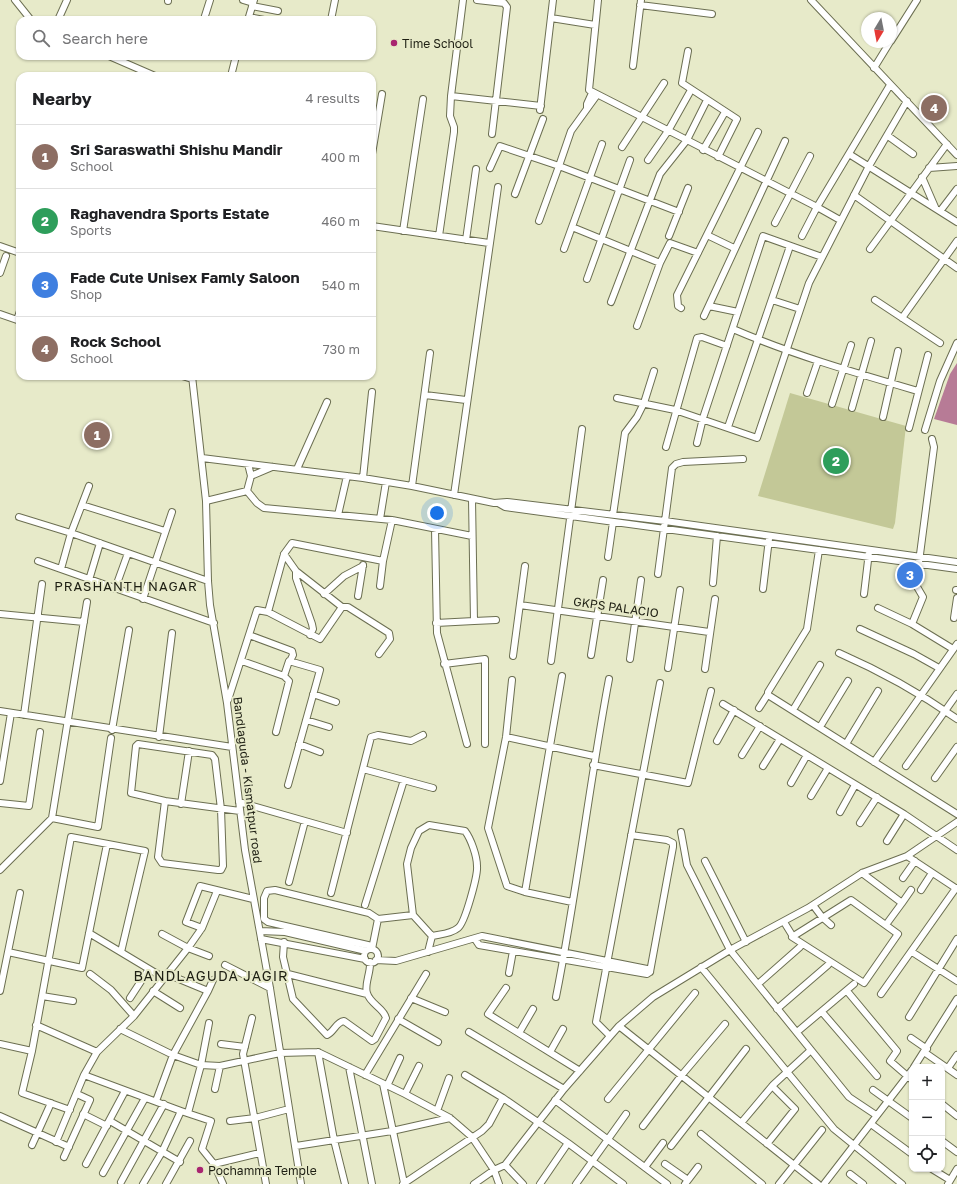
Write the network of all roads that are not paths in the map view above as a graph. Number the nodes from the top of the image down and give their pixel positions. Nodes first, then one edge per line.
1 (67, 0) edge
2 (210, 0) edge
3 (243, 0) edge
4 (335, 0) edge
5 (463, 0) edge
6 (477, 0) edge
7 (553, 0) edge
8 (598, 0) edge
9 (811, 0) edge
10 (917, 0) edge
11 (18, 1) edge
12 (253, 3) edge
13 (640, 3) edge
14 (278, 11) dead end
15 (712, 14) dead end
16 (28, 16) edge
17 (60, 16) edge
18 (205, 16) edge
19 (249, 16) edge
20 (332, 16) edge
21 (551, 18) junction
22 (595, 26) junction
23 (897, 32) edge
24 (887, 48) edge
25 (688, 51) dead end
26 (118, 60) edge
27 (235, 60) edge
28 (633, 66) dead end
29 (874, 68) junction
30 (146, 72) edge
31 (232, 72) edge
32 (664, 83) dead end
33 (890, 85) junction
34 (691, 90) junction
35 (382, 94) dead end
36 (594, 94) junction
37 (451, 96) junction
38 (423, 99) dead end
39 (707, 100) junction
40 (496, 101) junction
41 (907, 102) junction
42 (725, 112) junction
43 (642, 117) junction
44 (543, 119) dead end
45 (376, 130) edge
46 (668, 130) junction
47 (758, 132) dead end
48 (492, 134) dead end
49 (888, 136) junction
50 (687, 140) junction
51 (785, 141) dead end
52 (602, 144) dead end
53 (947, 144) junction
54 (622, 148) dead end
55 (704, 150) junction
56 (849, 154) junction
57 (913, 154) dead end
58 (957, 155) edge
59 (529, 156) junction
60 (810, 156) dead end
61 (718, 157) junction
62 (630, 160) dead end
63 (648, 160) dead end
64 (559, 166) junction
65 (869, 166) junction
66 (957, 166) edge
67 (490, 168) dead end
68 (740, 168) junction
69 (929, 168) junction
70 (476, 169) dead end
71 (590, 177) junction
72 (922, 177) junction
73 (768, 182) junction
74 (498, 186) dead end
75 (688, 188) dead end
76 (619, 189) junction
77 (957, 189) edge
78 (911, 192) junction
79 (515, 194) dead end
80 (791, 194) junction
81 (854, 195) junction
82 (650, 200) junction
83 (935, 206) junction
84 (817, 207) junction
85 (941, 210) junction
86 (679, 212) junction
87 (840, 220) junction
88 (890, 220) junction
89 (539, 221) dead end
90 (957, 222) edge
91 (775, 223) dead end
92 (376, 227) edge
93 (572, 227) junction
94 (404, 231) junction
95 (439, 236) junction
96 (669, 236) dead end
97 (707, 236) junction
98 (802, 236) dead end
99 (466, 240) junction
100 (601, 240) junction
101 (957, 241) edge
102 (489, 243) junction
103 (0, 246) edge
104 (790, 246) junction
105 (734, 248) junction
106 (564, 249) dead end
107 (870, 249) dead end
108 (16, 252) edge
109 (630, 252) junction
110 (698, 253) junction
111 (6, 256) dead end
112 (822, 256) junction
113 (945, 258) junction
114 (660, 263) junction
115 (957, 268) edge
116 (0, 273) edge
117 (587, 279) dead end
118 (772, 300) junction
119 (875, 300) dead end
120 (611, 302) dead end
121 (709, 306) junction
122 (681, 308) dead end
123 (800, 309) junction
124 (738, 312) junction
125 (0, 314) edge
126 (704, 316) dead end
127 (902, 318) junction
128 (16, 320) edge
129 (637, 326) dead end
130 (733, 329) junction
131 (759, 340) junction
132 (871, 341) dead end
133 (940, 343) dead end
134 (957, 343) edge
135 (851, 345) dead end
136 (727, 346) junction
137 (787, 350) junction
138 (898, 351) dead end
139 (430, 353) dead end
140 (928, 355) dead end
141 (818, 361) junction
142 (843, 370) junction
143 (654, 372) dead end
144 (862, 375) junction
145 (192, 380) edge
146 (891, 384) junction
147 (918, 391) junction
148 (372, 392) dead end
149 (425, 394) junction
150 (807, 394) dead end
151 (617, 398) dead end
152 (466, 400) junction
153 (327, 402) dead end
154 (644, 402) junction
155 (832, 404) dead end
156 (852, 408) dead end
157 (675, 410) junction
158 (883, 417) dead end
159 (703, 418) junction
160 (728, 427) junction
161 (909, 428) dead end
162 (582, 429) dead end
163 (925, 430) dead end
164 (932, 439) dead end
165 (697, 443) dead end
166 (666, 446) dead end
167 (202, 458) junction
168 (743, 459) dead end
169 (248, 464) junction
170 (273, 467) junction
171 (297, 469) junction
172 (251, 476) junction
173 (347, 476) junction
174 (363, 478) junction
175 (386, 482) junction
176 (89, 486) dead end
177 (412, 486) junction
178 (247, 491) junction
179 (454, 494) junction
180 (472, 499) junction
181 (206, 501) junction
182 (82, 505) junction
183 (172, 512) dead end
184 (571, 513) junction
185 (338, 515) junction
186 (19, 517) dead end
187 (613, 518) junction
188 (380, 519) junction
189 (392, 520) junction
190 (665, 521) junction
191 (664, 528) junction
192 (435, 529) junction
193 (165, 531) junction
194 (71, 533) junction
195 (472, 536) junction
196 (717, 536) junction
197 (769, 539) junction
198 (100, 543) junction
199 (819, 550) junction
200 (128, 553) junction
201 (868, 553) junction
202 (284, 554) junction
203 (364, 557) junction
204 (608, 557) dead end
205 (38, 561) dead end
206 (383, 561) junction
207 (920, 561) junction
208 (957, 562) edge
209 (156, 563) junction
210 (363, 566) junction
211 (524, 566) dead end
212 (957, 569) edge
213 (61, 570) junction
214 (296, 571) junction
215 (658, 574) dead end
216 (89, 580) junction
217 (603, 580) dead end
218 (641, 580) dead end
219 (208, 581) junction
220 (713, 583) dead end
221 (42, 584) dead end
222 (380, 586) dead end
223 (115, 589) junction
224 (763, 589) dead end
225 (680, 590) dead end
226 (324, 594) junction
227 (864, 594) dead end
228 (358, 596) dead end
229 (957, 598) edge
230 (143, 599) junction
231 (716, 599) dead end
232 (87, 602) dead end
233 (520, 605) junction
234 (342, 607) junction
235 (878, 608) dead end
236 (558, 610) junction
237 (268, 612) junction
238 (0, 614) edge
239 (597, 615) junction
240 (38, 618) junction
241 (954, 618) dead end
242 (496, 620) dead end
243 (635, 620) junction
244 (474, 621) junction
245 (84, 622) junction
246 (214, 623) junction
247 (436, 624) junction
248 (912, 624) junction
249 (675, 626) junction
250 (860, 628) dead end
251 (129, 630) dead end
252 (709, 632) junction
253 (172, 633) dead end
254 (249, 635) junction
255 (310, 635) junction
256 (955, 647) edge
257 (379, 654) dead end
258 (838, 654) dead end
259 (591, 655) dead end
260 (513, 656) dead end
261 (630, 659) dead end
262 (242, 661) junction
263 (290, 661) junction
264 (550, 661) dead end
265 (444, 664) junction
266 (820, 665) dead end
267 (668, 668) dead end
268 (938, 668) junction
269 (704, 669) dead end
270 (284, 676) junction
271 (562, 676) dead end
272 (609, 679) dead end
273 (512, 680) dead end
274 (848, 681) dead end
275 (660, 683) dead end
276 (711, 691) dead end
277 (878, 691) dead end
278 (313, 694) junction
279 (768, 694) junction
280 (957, 694) edge
281 (920, 695) junction
282 (336, 702) dead end
283 (227, 703) junction
284 (723, 704) dead end
285 (759, 708) dead end
286 (734, 710) junction
287 (793, 710) junction
288 (945, 710) junction
289 (0, 711) edge
290 (11, 713) junction
291 (24, 715) junction
292 (957, 719) edge
293 (306, 720) junction
294 (68, 722) junction
295 (760, 726) junction
296 (329, 727) dead end
297 (820, 727) junction
298 (112, 730) junction
299 (40, 732) dead end
300 (276, 732) dead end
301 (423, 735) dead end
302 (159, 736) junction
303 (506, 737) junction
304 (111, 738) dead end
305 (780, 739) junction
306 (717, 741) dead end
307 (299, 744) junction
308 (466, 744) dead end
309 (485, 744) dead end
310 (846, 744) junction
311 (232, 747) junction
312 (551, 747) junction
313 (957, 747) edge
314 (189, 751) junction
315 (320, 752) dead end
316 (742, 755) dead end
317 (807, 755) junction
318 (594, 756) junction
319 (874, 762) junction
320 (593, 765) junction
321 (763, 766) dead end
322 (906, 766) dead end
323 (828, 768) junction
324 (363, 769) junction
325 (643, 775) junction
326 (935, 778) dead end
327 (0, 780) edge
328 (404, 780) junction
329 (791, 783) dead end
330 (288, 785) dead end
331 (855, 785) junction
332 (433, 788) dead end
333 (812, 796) dead end
334 (876, 797) junction
335 (165, 801) junction
336 (239, 802) junction
337 (0, 803) edge
338 (181, 804) junction
339 (221, 809) junction
340 (240, 811) junction
341 (840, 812) dead end
342 (904, 814) junction
343 (957, 814) edge
344 (52, 818) junction
345 (305, 822) junction
346 (957, 822) edge
347 (860, 824) dead end
348 (681, 832) dead end
349 (347, 833) junction
350 (631, 834) junction
351 (938, 836) junction
352 (887, 841) dead end
353 (107, 844) junction
354 (957, 850) edge
355 (907, 856) junction
356 (705, 861) dead end
357 (915, 861) junction
358 (0, 870) edge
359 (862, 873) junction
360 (932, 873) junction
361 (903, 878) dead end
362 (289, 882) dead end
363 (956, 889) edge
364 (911, 890) dead end
365 (921, 890) dead end
366 (217, 891) junction
367 (525, 892) junction
368 (20, 893) dead end
369 (331, 893) dead end
370 (253, 899) junction
371 (572, 902) junction
372 (902, 903) junction
373 (365, 905) dead end
374 (813, 905) junction
375 (413, 915) junction
376 (822, 917) junction
377 (378, 919) junction
378 (784, 922) junction
379 (888, 922) dead end
380 (831, 925) dead end
381 (202, 928) junction
382 (260, 931) junction
383 (89, 933) junction
384 (162, 934) dead end
385 (792, 935) junction
386 (432, 936) junction
387 (261, 939) junction
388 (475, 939) junction
389 (957, 939) edge
390 (284, 942) junction
391 (746, 942) junction
392 (800, 947) dead end
393 (188, 948) junction
394 (370, 949) junction
395 (730, 950) junction
396 (513, 951) junction
397 (8, 952) junction
398 (121, 952) junction
399 (428, 952) junction
400 (564, 952) junction
401 (912, 952) junction
402 (209, 956) dead end
403 (48, 960) junction
404 (371, 960) junction
405 (563, 960) junction
406 (608, 964) junction
407 (225, 965) dead end
408 (828, 965) dead end
409 (701, 967) junction
410 (149, 969) junction
411 (938, 970) junction
412 (509, 973) dead end
413 (90, 974) dead end
414 (288, 974) junction
415 (426, 974) dead end
416 (166, 976) junction
417 (213, 980) dead end
418 (957, 981) edge
419 (758, 984) junction
420 (854, 984) dead end
421 (270, 988) junction
422 (506, 988) dead end
423 (0, 991) edge
424 (153, 991) junction
425 (208, 991) junction
426 (847, 991) junction
427 (695, 993) dead end
428 (367, 994) junction
429 (881, 994) dead end
430 (42, 996) junction
431 (556, 997) dead end
432 (130, 998) dead end
433 (411, 998) junction
434 (957, 999) edge
435 (73, 1001) dead end
436 (180, 1008) dead end
437 (533, 1009) dead end
438 (777, 1009) junction
439 (445, 1012) dead end
440 (822, 1012) junction
441 (134, 1016) junction
442 (909, 1017) dead end
443 (252, 1018) dead end
444 (398, 1019) junction
445 (209, 1023) dead end
446 (725, 1024) dead end
447 (36, 1025) junction
448 (619, 1026) junction
449 (120, 1029) junction
450 (563, 1029) dead end
451 (469, 1032) dead end
452 (797, 1032) junction
453 (519, 1033) junction
454 (610, 1036) junction
455 (911, 1038) dead end
456 (438, 1042) dead end
457 (0, 1044) edge
458 (221, 1044) dead end
459 (245, 1047) junction
460 (648, 1049) junction
461 (746, 1049) dead end
462 (811, 1050) junction
463 (926, 1050) junction
464 (32, 1051) junction
465 (97, 1052) junction
466 (318, 1052) junction
467 (550, 1052) junction
468 (280, 1053) junction
469 (957, 1054) edge
470 (174, 1055) junction
471 (400, 1058) dead end
472 (245, 1062) junction
473 (916, 1064) edge
474 (201, 1065) junction
475 (220, 1066) junction
476 (419, 1066) dead end
477 (349, 1067) junction
478 (948, 1068) junction
479 (580, 1071) junction
480 (786, 1072) junction
481 (365, 1074) junction
482 (84, 1075) junction
483 (464, 1075) dead end
484 (957, 1075) edge
485 (681, 1076) junction
486 (877, 1076) dead end
487 (909, 1077) edge
488 (449, 1078) dead end
489 (909, 1079) edge
490 (385, 1085) junction
491 (772, 1086) junction
492 (215, 1089) dead end
493 (564, 1089) junction
494 (873, 1090) dead end
495 (126, 1091) junction
496 (77, 1094) junction
497 (405, 1094) junction
498 (709, 1097) junction
499 (145, 1098) junction
500 (504, 1098) junction
501 (608, 1099) dead end
502 (555, 1100) junction
503 (889, 1100) junction
504 (156, 1101) junction
505 (51, 1103) junction
506 (164, 1104) junction
507 (945, 1106) edge
508 (289, 1108) junction
509 (70, 1110) junction
510 (437, 1111) junction
511 (181, 1112) junction
512 (188, 1113) junction
513 (83, 1114) junction
514 (626, 1114) dead end
515 (876, 1115) junction
516 (0, 1116) edge
517 (909, 1116) edge
518 (957, 1116) edge
519 (255, 1118) junction
520 (450, 1118) junction
521 (230, 1121) dead end
522 (538, 1121) junction
523 (108, 1123) junction
524 (741, 1123) junction
525 (871, 1124) junction
526 (643, 1126) dead end
527 (822, 1130) dead end
528 (128, 1131) junction
529 (392, 1131) junction
530 (37, 1133) junction
531 (701, 1134) dead end
532 (362, 1136) junction
533 (472, 1137) junction
534 (608, 1139) junction
535 (334, 1140) junction
536 (190, 1141) dead end
537 (56, 1142) junction
538 (145, 1142) junction
539 (568, 1143) junction
540 (663, 1143) dead end
541 (945, 1143) edge
542 (767, 1144) junction
543 (32, 1145) dead end
544 (296, 1146) junction
545 (671, 1146) dead end
546 (853, 1146) junction
547 (69, 1147) junction
548 (162, 1152) junction
549 (909, 1152) edge
550 (957, 1152) edge
551 (260, 1153) junction
552 (64, 1157) dead end
553 (592, 1160) junction
554 (180, 1162) junction
555 (86, 1164) dead end
556 (214, 1164) junction
557 (665, 1164) dead end
558 (506, 1165) junction
559 (794, 1166) junction
560 (698, 1167) dead end
561 (645, 1168) junction
562 (957, 1169) edge
563 (494, 1170) junction
564 (936, 1172) edge
565 (103, 1173) dead end
566 (850, 1174) dead end
567 (121, 1182) dead end
568 (686, 1182) edge
569 (949, 1182) edge
570 (143, 1184) edge
571 (166, 1184) edge
572 (223, 1184) edge
573 (266, 1184) edge
574 (301, 1184) edge
575 (344, 1184) edge
576 (372, 1184) edge
577 (403, 1184) edge
578 (474, 1184) edge
579 (499, 1184) edge
580 (523, 1184) edge
581 (540, 1184) edge
582 (576, 1184) edge
583 (623, 1184) edge
584 (667, 1184) edge
585 (762, 1184) edge
586 (780, 1184) edge
587 (818, 1184) edge
588 (824, 1184) edge
589 (863, 1184) edge
590 (902, 1184) edge

1 - 17 street
2 - 18 street
3 - 12 street
4 - 20 street
5 - 37 street
6 - 40 street
7 - 21 street
8 - 22 street
9 - 29 street
10 - 23 street
11 - 16 street
12 - 14 street
12 - 19 street
13 - 15 street
13 - 28 street
21 - 22 street
21 - 40 street
22 - 36 street
24 - 29 street
25 - 34 street
26 - 30 street
27 - 31 street
29 - 33 street
32 - 43 street
33 - 41 street
33 - 56 street
34 - 39 street
34 - 46 street
35 - 45 street
36 - 43 street
36 - 64 street
37 - 40 street
37 - 95 street
38 - 94 street
39 - 42 street
39 - 50 street
40 - 48 street
41 - 49 street
41 - 53 street
42 - 55 street
42 - 61 street
43 - 46 street
43 - 54 street
44 - 59 street
46 - 50 street
46 - 63 street
47 - 68 street
49 - 57 street
49 - 65 street
50 - 55 street
50 - 82 street
51 - 73 street
52 - 71 street
53 - 58 street
53 - 69 street
55 - 61 street
56 - 65 street
56 - 84 street
59 - 64 street
59 - 67 street
59 - 79 street
60 - 80 street
61 - 68 street
62 - 76 street
64 - 71 street
64 - 89 street
65 - 78 street
65 - 81 street
66 - 69 street
68 - 73 street
68 - 97 street
69 - 72 street
70 - 99 street
71 - 76 street
71 - 93 street
72 - 78 street
72 - 83 street
73 - 80 street
73 - 105 street
74 - 102 street
75 - 86 street
76 - 82 street
76 - 100 street
77 - 85 street
78 - 83 street
78 - 88 street
80 - 84 street
80 - 91 street
81 - 87 street
81 - 88 street
82 - 86 street
82 - 109 street
83 - 85 street
84 - 87 street
84 - 98 street
85 - 90 street
86 - 96 street
87 - 112 street
88 - 107 street
88 - 113 street
92 - 94 street
93 - 100 street
93 - 106 street
94 - 95 street
95 - 99 street
97 - 105 street
97 - 110 street
99 - 102 street
100 - 109 street
100 - 117 street
101 - 113 street
102 - 152 street
103 - 108 street
104 - 112 street
104 - 118 street
104 - 124 street
105 - 121 street
109 - 114 street
109 - 120 street
110 - 114 street
110 - 122 street
111 - 116 street
112 - 123 street
113 - 115 street
113 - 127 street
114 - 129 street
118 - 123 street
118 - 131 street
119 - 127 street
121 - 124 street
121 - 126 street
123 - 137 street
124 - 130 street
125 - 128 street
127 - 133 street
130 - 131 street
130 - 136 street
131 - 137 street
131 - 160 street
132 - 144 street
134 - 163 street
135 - 142 street
136 - 157 street
136 - 159 street
137 - 141 street
137 - 160 street
138 - 146 street
139 - 149 street
140 - 147 street
141 - 142 street
141 - 150 street
142 - 144 street
142 - 155 street
143 - 154 street
144 - 146 street
144 - 156 street
145 - 167 street, Bandlaguda - Kismatpur road
146 - 147 street
146 - 158 street
147 - 161 street
148 - 174 street
149 - 152 street
149 - 177 street
151 - 154 street
152 - 179 street
153 - 171 street
154 - 157 street
154 - 187 street
157 - 159 street
157 - 166 street
159 - 160 street
159 - 165 street
162 - 184 street
164 - 207 street
167 - 169 street
167 - 181 street, Bandlaguda - Kismatpur road
168 - 190 street
169 - 170 street
169 - 172 street
170 - 171 street
170 - 172 street
171 - 173 street
172 - 178 street
173 - 174 street
173 - 185 street
174 - 175 street
175 - 177 street
175 - 188 street
176 - 182 street
177 - 179 street
178 - 181 street
178 - 185 street
179 - 180 street
180 - 184 street
180 - 195 street
181 - 219 street, Bandlaguda - Kismatpur road
182 - 193 street
182 - 194 street
183 - 193 street
184 - 187 street
184 - 236 street
185 - 188 street
186 - 194 street
187 - 190 street
187 - 191 street
187 - 204 street
188 - 189 street
189 - 192 street
189 - 206 street
190 - 191 street
190 - 197 street
191 - 196 street
191 - 215 street
192 - 195 street
192 - 247 street
193 - 209 street
194 - 198 street
194 - 213 street
195 - 244 street
196 - 197 street
196 - 220 street
197 - 199 street
197 - 201 street
197 - 224 street
198 - 200 street
198 - 216 street
199 - 201 street
199 - 279 street
200 - 209 street
200 - 223 street
201 - 207 street
201 - 227 street
202 - 203 street
202 - 214 street
202 - 237 street
203 - 206 street
203 - 210 street
205 - 213 street
206 - 222 street
207 - 208 street
207 - 212 street
207 - 248 street
209 - 219 street
209 - 230 street
210 - 226 street
210 - 228 street
211 - 233 street
213 - 216 street
214 - 226 street
214 - 255 street
216 - 223 street
217 - 239 street
218 - 243 street
219 - 246 street, Bandlaguda - Kismatpur road
221 - 240 street
223 - 230 street
225 - 249 street
226 - 234 street
229 - 241 street
230 - 246 street
231 - 252 street
232 - 245 street
233 - 236 street, GKPS PALACIO
233 - 260 street
234 - 255 street
234 - 257 street
235 - 248 street
236 - 239 street, GKPS PALACIO
236 - 264 street
237 - 254 street
237 - 255 street
238 - 240 street
239 - 243 street, GKPS PALACIO
239 - 259 street
240 - 245 street
240 - 291 street
242 - 244 street
243 - 249 street, GKPS PALACIO
243 - 261 street
244 - 247 street
245 - 294 street
246 - 283 street, Bandlaguda - Kismatpur road
247 - 265 street
248 - 256 street
249 - 252 street, GKPS PALACIO
249 - 267 street
250 - 268 street
251 - 298 street
252 - 269 street
253 - 302 street
254 - 262 street
254 - 263 street
256 - 268 street
258 - 281 street
262 - 270 street
262 - 283 street
263 - 270 street
263 - 278 street
265 - 308 street
265 - 309 street
266 - 287 street
268 - 281 street
270 - 300 street
271 - 312 street
272 - 318 street
273 - 303 street
274 - 297 street
275 - 325 street
276 - 325 street
277 - 310 street
278 - 282 street
278 - 293 street
279 - 285 street
279 - 287 street
280 - 288 street
281 - 288 street
281 - 319 street
283 - 311 street, Bandlaguda - Kismatpur road
284 - 286 street
286 - 295 street
286 - 306 street
287 - 297 street
288 - 292 street
288 - 322 street
289 - 290 street
290 - 291 street
290 - 327 street
291 - 294 street
293 - 296 street
293 - 307 street
294 - 298 street
294 - 344 street
295 - 305 street
295 - 316 street
297 - 310 street
298 - 302 street
299 - 337 street
301 - 324 street
302 - 311 street
303 - 312 street
303 - 367 street
304 - 344 street
305 - 317 street
305 - 321 street
307 - 315 street
307 - 330 street
310 - 319 street
311 - 336 street, Bandlaguda - Kismatpur road
312 - 318 street
312 - 367 street
313 - 326 street
314 - 335 street
314 - 338 street
314 - 339 street
317 - 323 street
317 - 329 street
318 - 320 street
319 - 343 street
320 - 325 street
320 - 371 street
323 - 331 street
323 - 333 street
324 - 328 street
324 - 349 street
325 - 350 street
328 - 332 street
328 - 373 street
331 - 334 street
331 - 341 street
334 - 342 street
334 - 347 street
335 - 338 street
335 - 339 street
336 - 340 street, Bandlaguda - Kismatpur road
336 - 345 street
338 - 339 street
339 - 340 street
340 - 370 street, Bandlaguda - Kismatpur road
342 - 351 street
342 - 352 street
344 - 358 street
345 - 349 street
345 - 362 street
346 - 351 street
348 - 395 street
349 - 369 street
350 - 406 street
350 - 406 street
351 - 354 street
351 - 355 street
353 - 383 street
353 - 398 street
353 - 403 street
355 - 357 street
355 - 359 street
356 - 391 street
357 - 360 street
357 - 361 street
359 - 372 street
359 - 374 street
360 - 363 street
360 - 365 street
363 - 401 street
364 - 372 street
366 - 370 street
366 - 381 street
366 - 381 street
367 - 371 street
368 - 397 street
370 - 382 street, Bandlaguda - Kismatpur road
371 - 400 street
372 - 379 street
374 - 376 street
374 - 378 street
375 - 377 street
375 - 386 street
375 - 386 street
376 - 380 street
376 - 385 street
376 - 385 street
377 - 394 street
377 - 394 street
378 - 385 street
378 - 391 street
381 - 393 street
382 - 387 street, Bandlaguda - Kismatpur road
382 - 394 street
383 - 398 street
383 - 403 street
384 - 393 street
386 - 399 street
387 - 390 street
387 - 421 street, Bandlaguda - Kismatpur road
388 - 396 street
388 - 399 street
388 - 400 street
389 - 411 street
390 - 404 street
390 - 414 street
391 - 395 street
392 - 419 street
393 - 402 street
393 - 416 street
394 - 404 street
394 - 404 street
395 - 409 street
395 - 419 street
396 - 405 street
396 - 412 street
397 - 403 street
397 - 423 street
398 - 410 street
399 - 404 street
400 - 405 street
400 - 406 street
401 - 411 street
401 - 429 street
403 - 430 street
404 - 428 street
405 - 406 street
405 - 431 street
406 - 454 street
407 - 421 street
408 - 438 street
409 - 448 street
409 - 480 street
410 - 416 street
410 - 432 street
411 - 418 street
411 - 442 street
413 - 441 street
414 - 428 street
414 - 428 street
415 - 433 street
416 - 424 street
416 - 425 street
417 - 425 street
419 - 438 street
420 - 426 street
421 - 468 street, Bandlaguda - Kismatpur road
422 - 453 street
424 - 436 street
424 - 441 street
425 - 470 street
426 - 440 street
426 - 487 street
427 - 460 street
430 - 435 street
430 - 447 street
433 - 439 street
433 - 444 street
434 - 463 street
437 - 453 street
438 - 452 street
440 - 452 street
440 - 486 street
441 - 449 street
443 - 459 street
444 - 456 street
444 - 481 street
445 - 474 street
446 - 485 street
447 - 464 street
447 - 465 street
448 - 454 street
448 - 460 street
449 - 465 street
449 - 470 street
450 - 467 street
451 - 493 street
452 - 462 street
453 - 467 street
454 - 479 street
455 - 463 street
457 - 464 street
458 - 459 street
459 - 472 street
460 - 485 street
460 - 501 street
461 - 498 street
462 - 480 street
462 - 515 street
463 - 473 street
463 - 478 street
464 - 505 street
465 - 482 street
466 - 468 street
466 - 477 street
466 - 535 street
467 - 479 street
468 - 472 street
468 - 508 street, Bandlaguda - Kismatpur road
469 - 478 street
470 - 474 street
470 - 504 street
471 - 490 street
472 - 475 street
472 - 519 street
474 - 475 street
474 - 512 street
475 - 492 street
476 - 497 street
477 - 481 street
477 - 532 street
478 - 484 street
479 - 493 street
480 - 491 street
480 - 546 street
481 - 490 street
482 - 495 street
482 - 496 street
483 - 500 street
485 - 498 street
485 - 526 street
488 - 510 street
489 - 503 street
490 - 497 street
490 - 529 street
491 - 524 street
491 - 542 street
493 - 502 street
494 - 503 street
495 - 499 street
495 - 523 street
496 - 509 street
496 - 513 street
497 - 510 street
498 - 524 street
498 - 545 street
499 - 504 street
499 - 528 street
500 - 522 street
500 - 533 street
502 - 522 street
502 - 534 street
503 - 515 street
503 - 517 street
504 - 506 street
505 - 509 street
505 - 530 street
506 - 511 street
506 - 538 street
507 - 518 street
508 - 519 street
508 - 544 street, Bandlaguda - Kismatpur road
509 - 537 street
510 - 520 street
511 - 512 street
511 - 548 street
512 - 556 street
513 - 523 street
513 - 547 street
514 - 534 street
515 - 525 street
516 - 530 street
519 - 521 street
519 - 551 street
520 - 529 street
520 - 533 street
522 - 539 street
522 - 558 street
523 - 528 street
523 - 555 street
524 - 542 street
525 - 546 street
525 - 549 street
527 - 559 street
528 - 538 street
528 - 565 street
529 - 532 street
529 - 577 street
530 - 537 street
530 - 543 street
531 - 585 street
532 - 535 street
532 - 576 street
533 - 563 street
533 - 577 street
534 - 553 street
534 - 561 street
535 - 544 street
535 - 575 street
536 - 554 street
537 - 547 street
538 - 548 street
538 - 567 street
539 - 553 street
539 - 581 street
540 - 561 street
541 - 550 street
542 - 559 street
544 - 574 street, Bandlaguda - Kismatpur road
546 - 588 street
546 - 590 street
547 - 552 street
548 - 554 street
548 - 570 street
551 - 556 street
551 - 573 street
553 - 582 street
553 - 583 street
554 - 571 street
556 - 572 street
557 - 568 street
558 - 563 street
558 - 580 street
559 - 586 street
559 - 587 street
560 - 568 street
561 - 584 street
562 - 569 street
563 - 578 street
563 - 579 street
564 - 569 street
566 - 589 street

